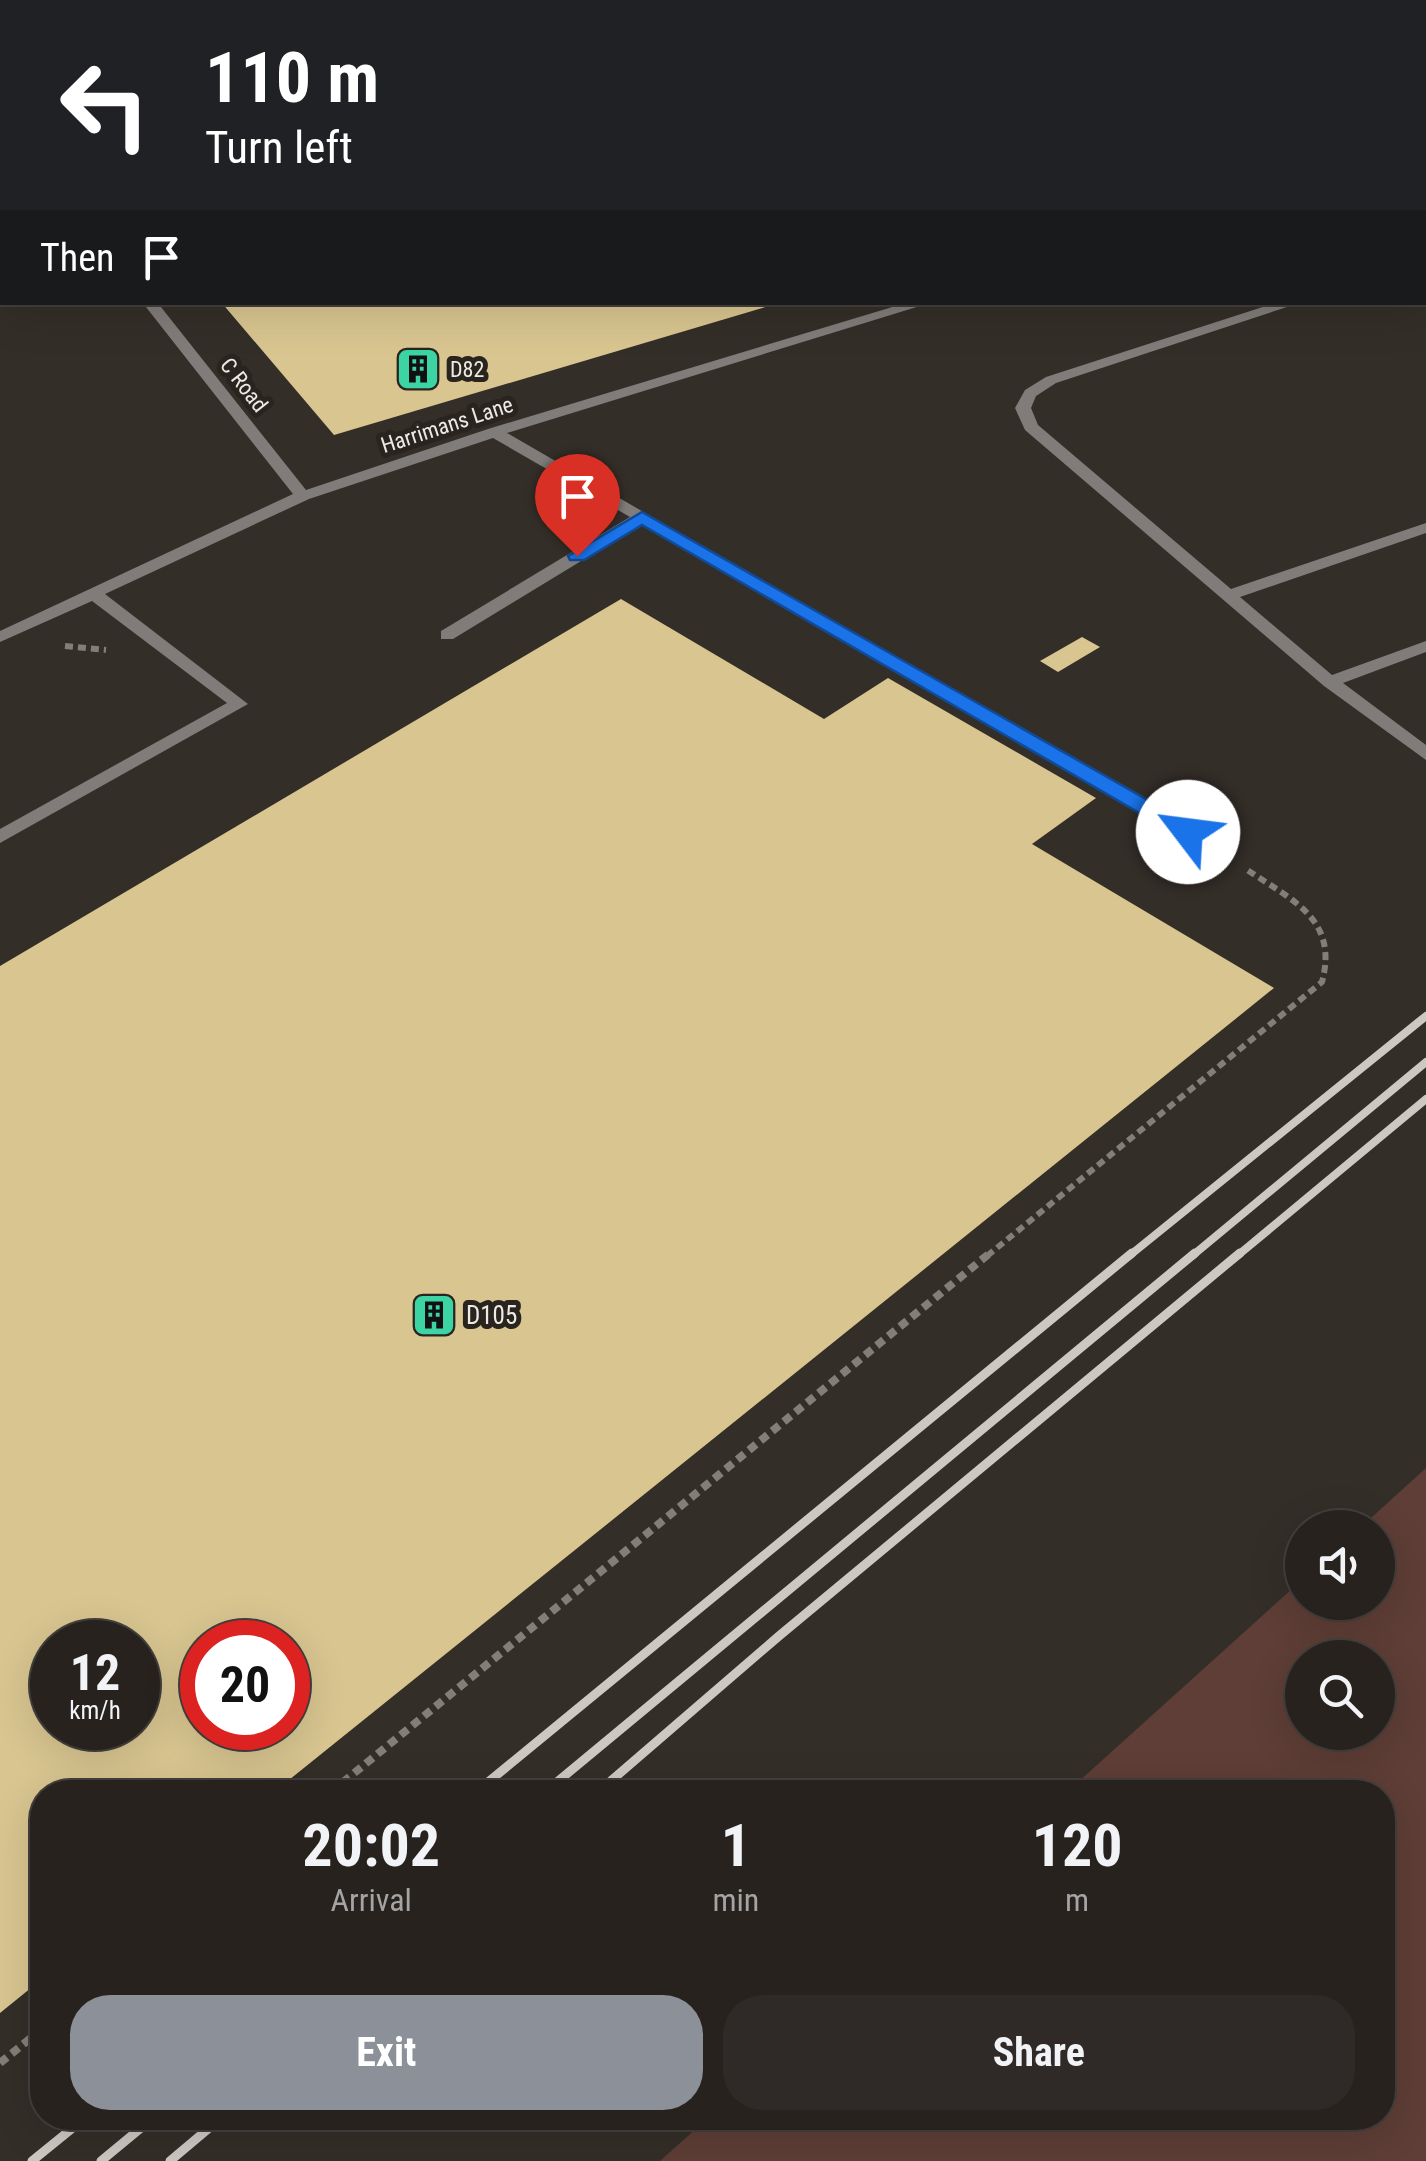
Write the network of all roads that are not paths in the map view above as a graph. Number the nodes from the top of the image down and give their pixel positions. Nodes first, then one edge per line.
1 (151, 305) edge
2 (916, 305) edge
3 (1286, 305) edge
4 (494, 432) junction
5 (303, 496) junction
6 (642, 517) junction
7 (1426, 528) edge
8 (91, 592) junction
9 (1228, 596) junction
10 (447, 635) dead end
11 (0, 637) edge
12 (1426, 646) edge
13 (1330, 682) junction
14 (1426, 754) edge
15 (0, 837) edge
16 (1222, 852) road end

1 - 5 lane, C Road
2 - 4 lane, Harrimans Lane
3 - 9 lane
4 - 5 lane, Harrimans Lane
4 - 6 lane
5 - 8 lane, Harrimans Lane
6 - 10 lane
6 - 16 lane
7 - 9 lane
8 - 11 lane, Harrimans Lane
8 - 15 lane
9 - 13 lane
12 - 13 lane
13 - 14 lane

